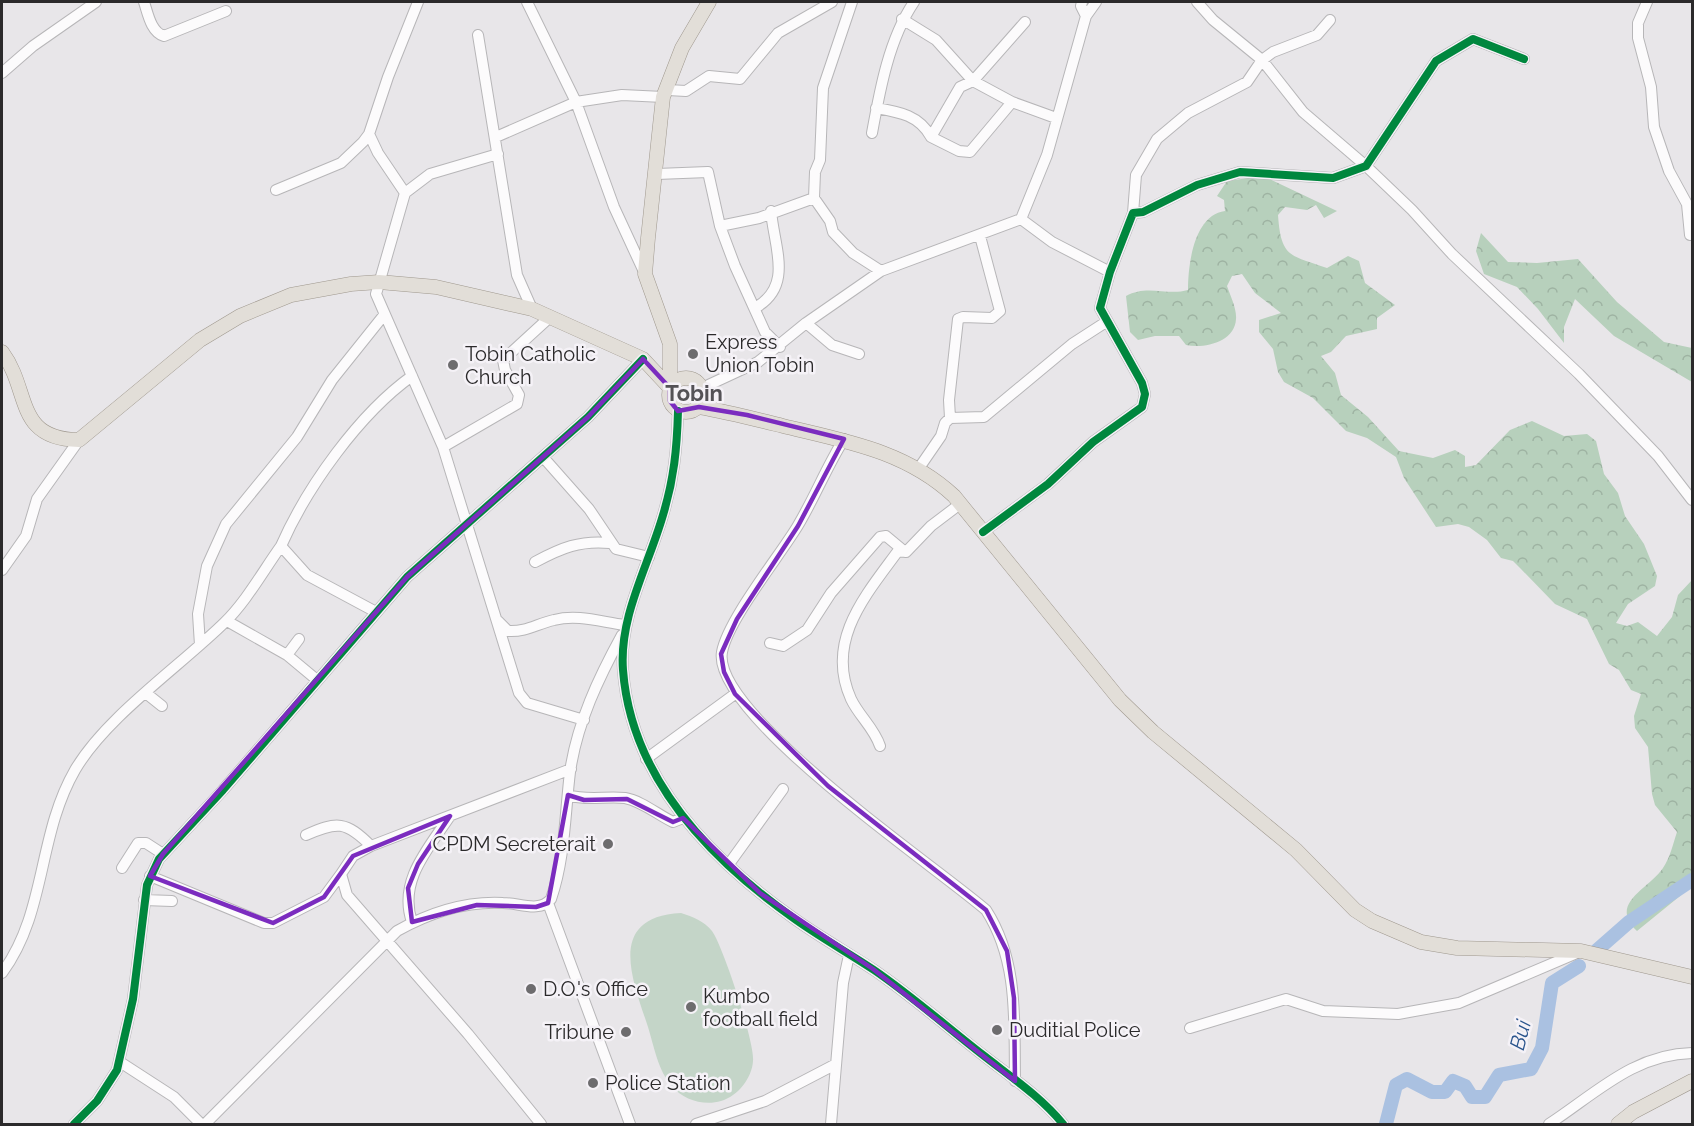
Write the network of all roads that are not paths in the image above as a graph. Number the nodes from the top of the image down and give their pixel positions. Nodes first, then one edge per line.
1 (96, 2) edge
2 (144, 2) edge
3 (418, 2) edge
4 (527, 2) edge
5 (709, 2) edge
6 (832, 2) edge
7 (852, 2) edge
8 (914, 2) edge
9 (1082, 2) edge
10 (1096, 2) edge
11 (1197, 2) edge
12 (1647, 2) edge
13 (226, 11) dead end
14 (1086, 16) junction
15 (902, 19) junction
16 (1330, 20) dead end
17 (1025, 22) dead end
18 (478, 36) dead end
19 (1524, 58) dead end
20 (1262, 60) junction
21 (2, 73) edge
22 (974, 81) junction
23 (666, 93) junction
24 (576, 102) junction
25 (1012, 102) junction
26 (876, 108) junction
27 (1056, 118) junction
28 (872, 133) dead end
29 (369, 134) junction
30 (496, 137) junction
31 (931, 137) junction
32 (498, 154) junction
33 (1366, 166) junction
34 (657, 174) junction
35 (276, 190) dead end
36 (405, 193) junction
37 (814, 198) junction
38 (771, 212) junction
39 (1133, 213) junction
40 (1021, 219) junction
41 (720, 226) junction
42 (1690, 235) dead end
43 (980, 236) junction
44 (881, 272) junction
45 (1110, 272) junction
46 (645, 274) junction
47 (379, 282) junction
48 (755, 308) junction
49 (532, 309) junction
50 (384, 315) junction
51 (550, 317) junction
52 (1106, 322) junction
53 (806, 323) junction
54 (780, 347) junction
55 (2, 352) edge
56 (859, 354) dead end
57 (644, 359) junction
58 (412, 376) junction
59 (670, 388) junction
60 (702, 388) junction
61 (699, 407) junction
62 (678, 411) junction
63 (950, 418) junction
64 (79, 440) junction
65 (844, 440) junction
66 (444, 447) junction
67 (543, 457) junction
68 (919, 468) junction
69 (1692, 500) edge
70 (960, 504) junction
71 (468, 522) junction
72 (983, 532) junction
73 (610, 543) junction
74 (281, 546) junction
75 (906, 552) junction
76 (649, 557) junction
77 (535, 562) dead end
78 (2, 570) edge
79 (376, 612) junction
80 (497, 619) junction
81 (227, 621) junction
82 (624, 628) junction
83 (299, 639) dead end
84 (770, 643) dead end
85 (200, 645) junction
86 (287, 655) junction
87 (317, 680) junction
88 (147, 694) junction
89 (735, 694) junction
90 (162, 706) dead end
91 (584, 720) junction
92 (880, 746) dead end
93 (646, 759) junction
94 (570, 769) junction
95 (783, 789) dead end
96 (568, 795) junction
97 (584, 800) junction
98 (567, 813) junction
99 (450, 816) junction
100 (683, 818) junction
101 (306, 835) dead end
102 (370, 846) junction
103 (163, 854) junction
104 (729, 864) junction
105 (122, 868) dead end
106 (341, 874) junction
107 (150, 876) junction
108 (347, 895) junction
109 (324, 897) junction
110 (144, 900) junction
111 (172, 901) dead end
112 (548, 903) junction
113 (412, 922) junction
114 (386, 940) junction
115 (1581, 951) junction
116 (849, 955) junction
117 (2, 973) edge
118 (1692, 977) edge
119 (1190, 1028) dead end
120 (1692, 1053) edge
121 (120, 1062) junction
122 (837, 1064) junction
123 (1016, 1081) junction
124 (1692, 1081) edge
125 (74, 1125) edge
126 (203, 1125) edge
127 (541, 1125) edge
128 (630, 1125) edge
129 (696, 1125) edge
130 (831, 1125) edge
131 (1063, 1125) edge
132 (1549, 1125) edge
133 (1618, 1125) edge

1 - 21 street
2 - 13 street
3 - 29 street
4 - 24 street
5 - 23 main road
6 - 23 street
7 - 37 street
8 - 15 street
9 - 14 street
10 - 14 street
11 - 20 street
12 - 42 street
14 - 27 street
15 - 22 street
15 - 26 street
16 - 20 street
17 - 22 street
18 - 30 street
19 - 33 street
20 - 33 street
20 - 39 street
22 - 25 street
22 - 31 street
23 - 24 street
23 - 34 main road
24 - 30 street
24 - 46 street
25 - 27 street
25 - 31 street
26 - 28 street
26 - 31 street
27 - 40 street
29 - 35 street
29 - 36 street
30 - 32 street
32 - 36 street
32 - 49 street
33 - 39 street
33 - 69 street
34 - 41 street
34 - 46 main road
36 - 47 street
37 - 38 street
37 - 44 street
38 - 41 street
38 - 48 street
39 - 45 street
40 - 43 street
40 - 45 street
41 - 48 street
43 - 44 street
43 - 63 street
44 - 53 street
45 - 52 street
46 - 59 main road
47 - 49 main road
47 - 50 street
47 - 64 main road
48 - 54 street
49 - 51 main road
50 - 58 street
50 - 85 street
51 - 57 main road
51 - 66 street
52 - 63 street
52 - 72 street
53 - 54 street
53 - 56 street
54 - 60 street
55 - 64 main road
57 - 59 main road
57 - 67 street
58 - 66 street
58 - 74 street
59 - 60 main road
59 - 62 main road
60 - 61 main road
61 - 62 main road
61 - 65 main road
62 - 76 street
63 - 68 street
64 - 78 street
65 - 68 main road
65 - 89 street
66 - 71 street
67 - 71 street
67 - 73 street
68 - 70 main road
70 - 72 main road
70 - 75 street
71 - 79 street
71 - 80 street
72 - 115 main road
73 - 76 street
73 - 77 street
74 - 79 street
74 - 81 street
75 - 84 street
75 - 92 street
76 - 82 street
79 - 87 street
80 - 82 street
80 - 91 street
81 - 85 street
81 - 86 street
82 - 91 street
82 - 93 street
83 - 86 street
85 - 88 street
86 - 87 street
87 - 103 street
88 - 90 street
88 - 117 street
89 - 93 street
89 - 123 street
91 - 94 street
93 - 100 street
94 - 96 street
94 - 99 street
95 - 104 street
96 - 97 street
96 - 98 street
97 - 98 street
97 - 100 street
98 - 112 street
99 - 102 street
99 - 113 street
100 - 104 street
101 - 102 street
102 - 106 street
103 - 105 street
103 - 107 street
104 - 116 street
106 - 108 street
106 - 109 street
107 - 109 street
107 - 110 street
108 - 109 street
108 - 114 street
110 - 111 street
110 - 121 street
112 - 113 street
112 - 128 street
113 - 114 street
114 - 126 street
114 - 127 street
115 - 118 main road
115 - 119 street
116 - 122 street
116 - 123 street
120 - 132 street
121 - 125 street
121 - 126 street
122 - 129 street
122 - 130 street
123 - 131 street
124 - 133 main road

